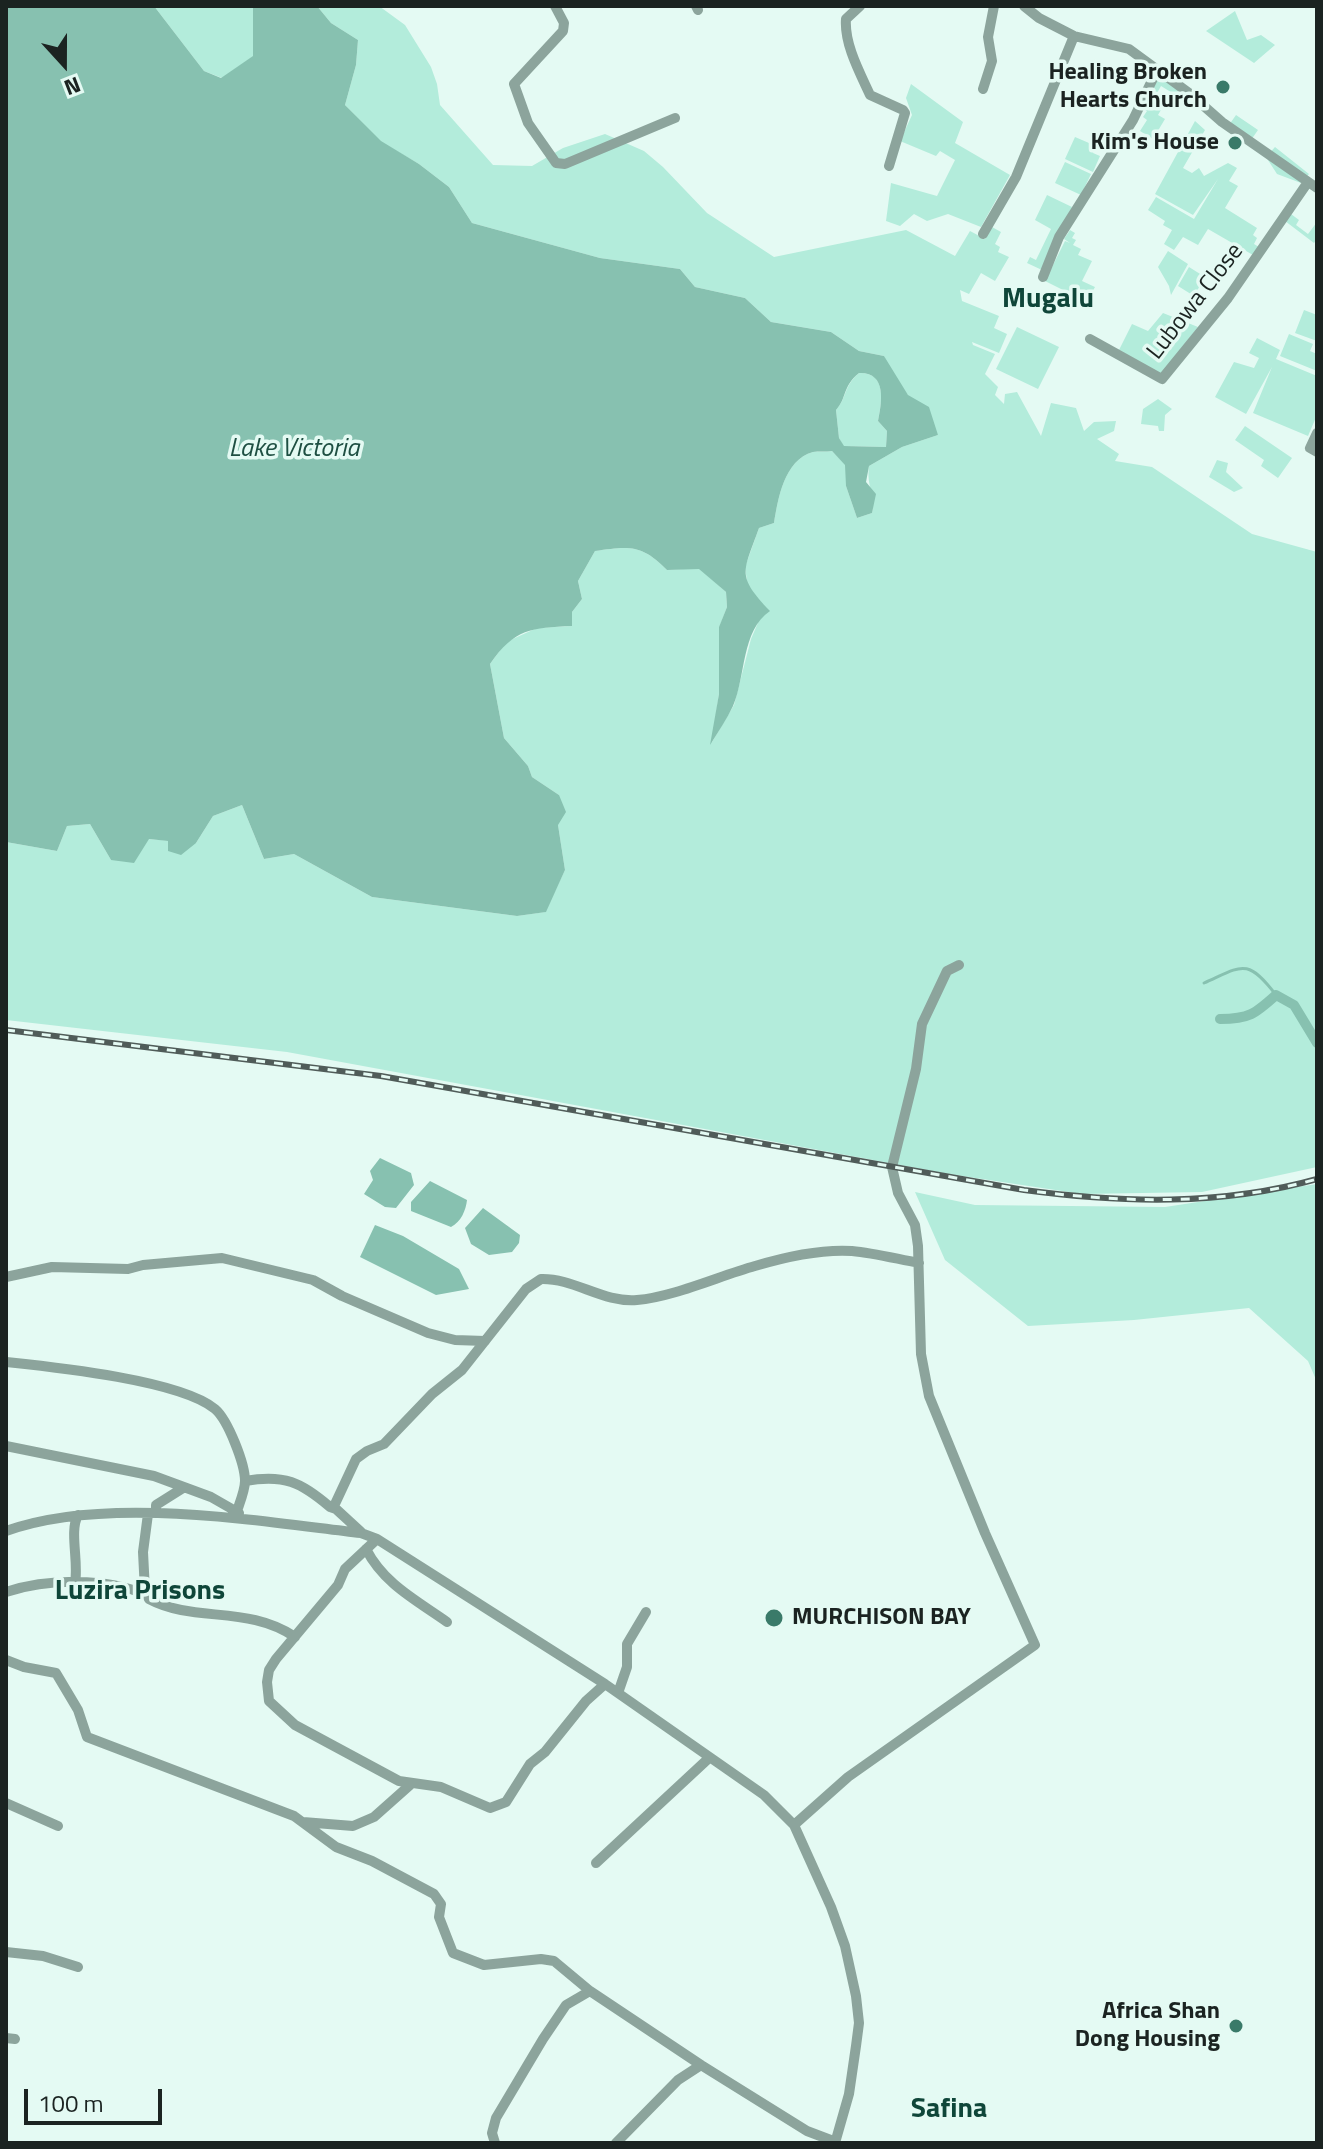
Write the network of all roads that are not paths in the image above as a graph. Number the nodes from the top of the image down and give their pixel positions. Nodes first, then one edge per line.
1 (555, 6) edge
2 (860, 6) edge
3 (994, 6) edge
4 (1024, 6) edge
5 (1074, 36) junction
6 (1157, 70) junction
7 (983, 89) dead end
8 (675, 118) dead end
9 (889, 166) dead end
10 (1313, 185) edge
11 (983, 234) dead end
12 (1043, 277) dead end
13 (1090, 339) dead end
14 (1317, 433) edge
15 (1317, 452) edge
16 (959, 965) dead end
17 (919, 1263) junction
18 (6, 1277) edge
19 (485, 1341) junction
20 (6, 1362) edge
21 (6, 1446) edge
22 (245, 1481) junction
23 (183, 1488) junction
24 (330, 1507) junction
25 (152, 1513) junction
26 (78, 1515) junction
27 (239, 1515) junction
28 (6, 1531) edge
29 (361, 1533) junction
30 (377, 1539) junction
31 (366, 1549) junction
32 (146, 1580) junction
33 (75, 1583) junction
34 (125, 1588) junction
35 (6, 1592) edge
36 (146, 1595) junction
37 (646, 1612) dead end
38 (447, 1622) dead end
39 (295, 1637) junction
40 (6, 1660) edge
41 (605, 1684) junction
42 (618, 1693) junction
43 (709, 1758) junction
44 (410, 1785) junction
45 (6, 1803) edge
46 (302, 1822) junction
47 (794, 1825) junction
48 (58, 1826) dead end
49 (596, 1863) dead end
50 (6, 1952) edge
51 (78, 1967) dead end
52 (590, 1991) junction
53 (701, 2065) junction
54 (836, 2142) edge
55 (495, 2143) edge
56 (616, 2143) edge

1 - 8 street
2 - 9 street
3 - 7 street
4 - 5 street
5 - 6 street
5 - 11 street
6 - 10 street
6 - 12 street
10 - 13 street, Lubowa Close
14 - 15 street
16 - 17 street
17 - 19 street
17 - 47 street
18 - 19 street
19 - 24 street
20 - 22 street
21 - 23 street
22 - 24 street
22 - 27 street
23 - 25 street
23 - 27 street
24 - 29 street
25 - 26 street
25 - 27 street
25 - 32 street
26 - 28 street
26 - 33 street
27 - 29 street
29 - 30 street
30 - 31 street
30 - 41 street
31 - 38 street
31 - 39 street
32 - 34 street
32 - 36 street
33 - 34 street
33 - 35 street
34 - 36 street
36 - 39 street
37 - 42 street
39 - 44 street
40 - 46 street
41 - 42 street
41 - 44 street
42 - 43 street
43 - 47 street
43 - 49 street
44 - 46 street
45 - 48 street
46 - 52 street
47 - 54 street
50 - 51 street
52 - 53 street
52 - 55 street
53 - 54 street
53 - 56 street

